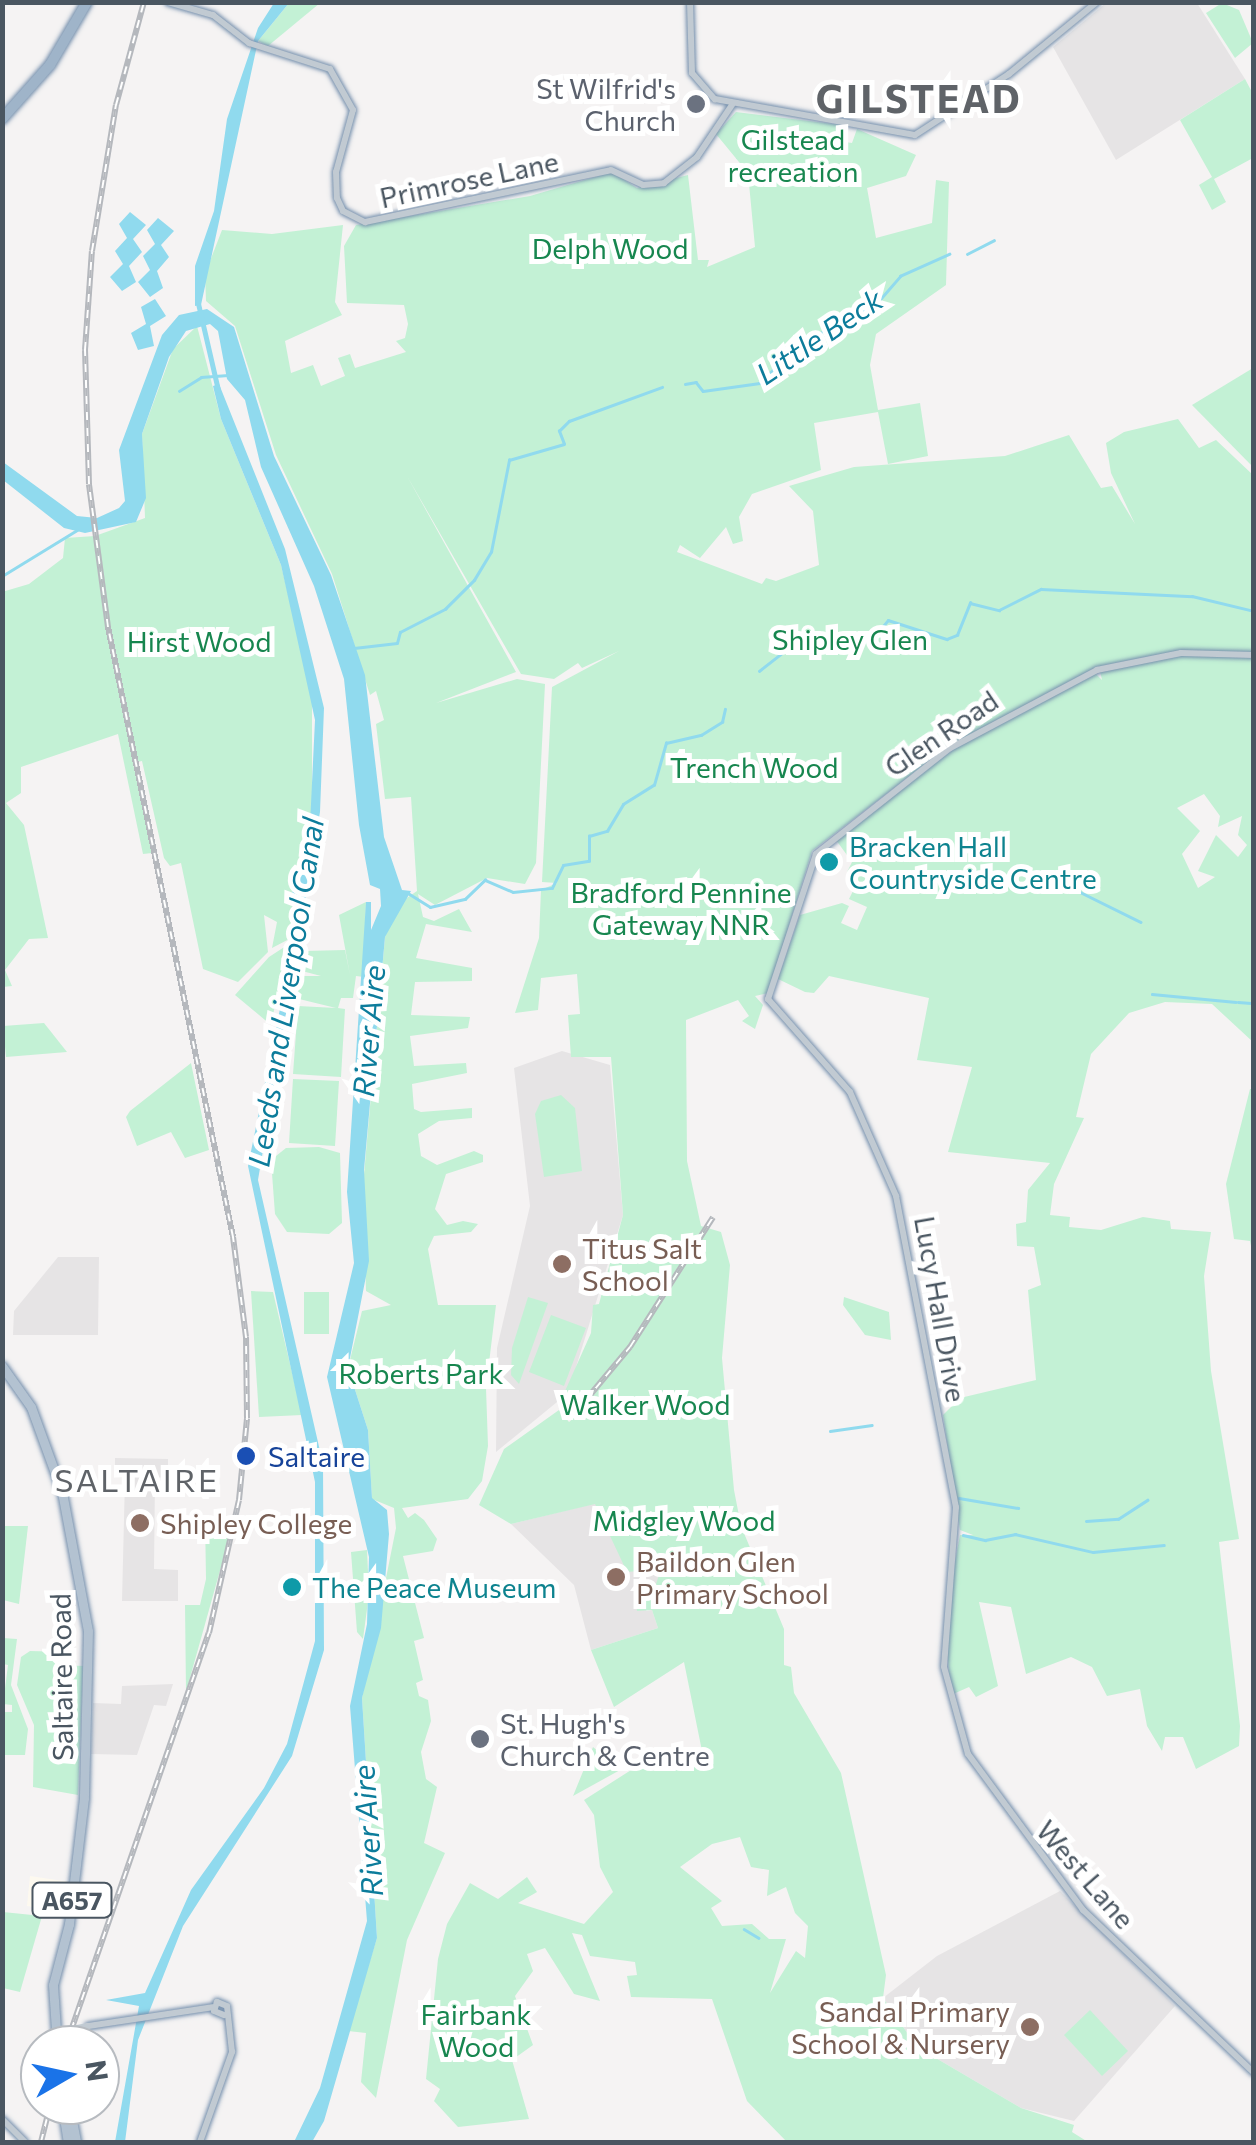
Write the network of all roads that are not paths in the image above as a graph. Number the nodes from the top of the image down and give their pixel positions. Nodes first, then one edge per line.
1 (84, 2) edge
2 (168, 2) edge
3 (690, 2) edge
4 (1097, 2) edge
5 (732, 105) junction
6 (2, 110) edge
7 (2, 120) edge
8 (1254, 655) edge
9 (768, 999) joint
10 (2, 1366) edge
11 (944, 1667) joint
12 (60, 2025) edge
13 (93, 2025) edge
14 (1254, 2072) edge
15 (2, 2120) edge
16 (22, 2142) edge
17 (200, 2142) edge

1 - 6 highway
1 - 7 highway
2 - 5 street, Primrose Lane
3 - 5 street
4 - 5 street
8 - 9 street, Glen Road
9 - 11 street, Lucy Hall Drive
10 - 12 main road, Saltaire Road / A657
11 - 14 street, West Lane
13 - 17 street, bridge
15 - 16 street

